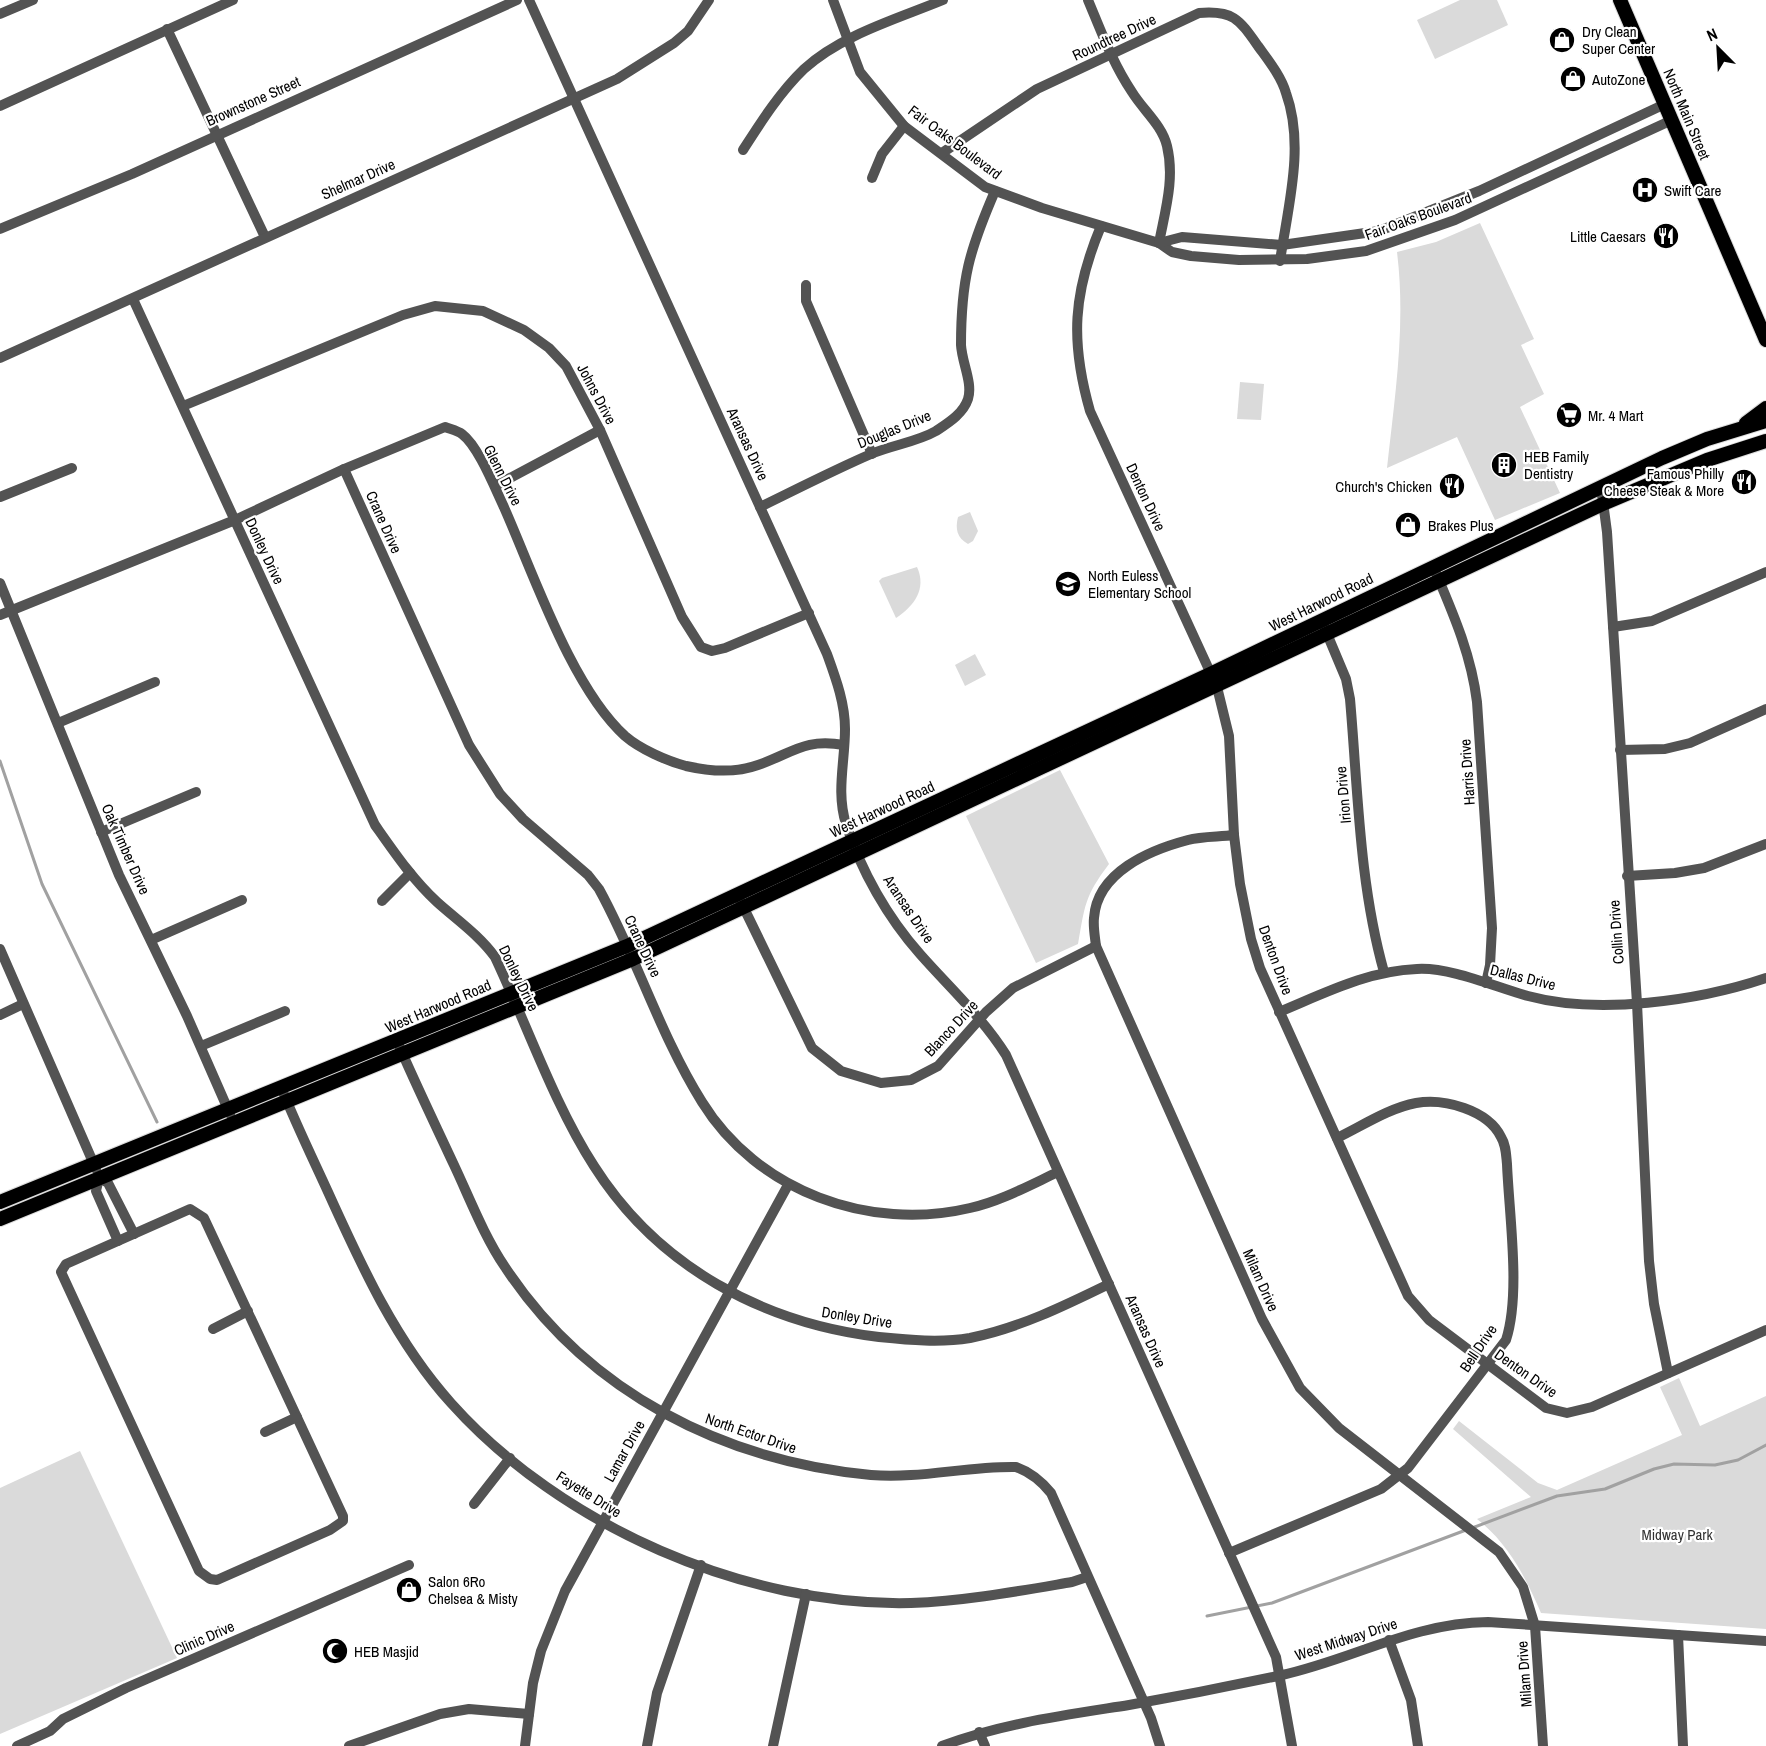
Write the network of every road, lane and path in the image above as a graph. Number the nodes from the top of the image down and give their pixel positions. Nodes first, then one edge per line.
1 (33, 0) edge
2 (232, 0) edge
3 (517, 0) edge
4 (530, 0) edge
5 (710, 0) edge
6 (833, 0) edge
7 (943, 0) edge
8 (1088, 0) edge
9 (1620, 0) edge
10 (0, 14) edge
11 (167, 29) junction
12 (849, 39) junction
13 (1112, 55) junction
14 (573, 98) junction
15 (1665, 104) junction
16 (0, 106) edge
17 (1671, 120) junction
18 (904, 126) junction
19 (218, 133) junction
20 (1581, 142) junction
21 (743, 150) dead end
22 (942, 153) junction
23 (1589, 158) junction
24 (872, 178) dead end
25 (995, 191) junction
26 (1479, 191) junction
27 (1486, 206) junction
28 (1101, 226) junction
29 (0, 229) edge
30 (1378, 231) junction
31 (265, 237) junction
32 (1159, 243) junction
33 (1282, 245) junction
34 (1382, 247) junction
35 (1280, 261) junction
36 (806, 285) dead end
37 (133, 299) junction
38 (1766, 340) edge
39 (0, 358) edge
40 (183, 406) junction
41 (1766, 408) edge
42 (1766, 421) edge
43 (600, 430) junction
44 (1733, 430) junction
45 (1766, 441) edge
46 (872, 454) junction
47 (72, 468) dead end
48 (344, 469) junction
49 (495, 486) junction
50 (1601, 487) junction
51 (0, 497) edge
52 (1605, 503) junction
53 (760, 507) junction
54 (235, 520) junction
55 (1433, 567) junction
56 (1766, 572) edge
57 (1440, 582) junction
58 (0, 583) edge
59 (808, 613) junction
60 (5, 614) edge
61 (1321, 620) junction
62 (1613, 627) junction
63 (1328, 634) junction
64 (1214, 680) junction
65 (155, 682) dead end
66 (1766, 709) edge
67 (1105, 722) junction
68 (58, 723) junction
69 (1112, 736) junction
70 (844, 745) junction
71 (1620, 750) junction
72 (196, 792) dead end
73 (101, 832) junction
74 (1234, 836) junction
75 (853, 840) junction
76 (1766, 844) edge
77 (860, 855) junction
78 (410, 873) junction
79 (1627, 876) junction
80 (739, 896) junction
81 (242, 900) dead end
82 (382, 901) dead end
83 (745, 909) junction
84 (152, 940) junction
85 (627, 946) junction
86 (1096, 946) junction
87 (0, 949) edge
88 (633, 959) junction
89 (1384, 972) junction
90 (1766, 978) edge
91 (1485, 983) junction
92 (512, 992) junction
93 (1636, 1003) junction
94 (23, 1004) junction
95 (518, 1006) junction
96 (285, 1011) dead end
97 (1279, 1012) junction
98 (0, 1014) edge
99 (980, 1020) junction
100 (201, 1046) junction
101 (400, 1048) junction
102 (281, 1087) junction
103 (286, 1101) junction
104 (228, 1109) junction
105 (234, 1122) junction
106 (1337, 1138) junction
107 (94, 1164) junction
108 (1058, 1172) junction
109 (99, 1178) junction
110 (788, 1185) junction
111 (0, 1202) edge
112 (0, 1219) edge
113 (134, 1234) junction
114 (118, 1241) junction
115 (1109, 1284) junction
116 (731, 1292) junction
117 (248, 1311) junction
118 (213, 1329) dead end
119 (1766, 1330) edge
120 (1487, 1364) junction
121 (1668, 1373) junction
122 (662, 1413) junction
123 (297, 1417) junction
124 (265, 1432) dead end
125 (510, 1458) junction
126 (1400, 1474) junction
127 (474, 1504) dead end
128 (602, 1522) junction
129 (1229, 1553) junction
130 (409, 1564) dead end
131 (701, 1565) junction
132 (1087, 1577) junction
133 (806, 1594) junction
134 (1535, 1626) junction
135 (1678, 1635) junction
136 (1389, 1640) junction
137 (1766, 1641) edge
138 (1281, 1675) junction
139 (1144, 1702) junction
140 (529, 1714) junction
141 (979, 1732) junction
142 (16, 1746) edge
143 (349, 1746) edge
144 (525, 1746) edge
145 (647, 1746) edge
146 (773, 1746) edge
147 (942, 1746) edge
148 (985, 1746) edge
149 (1160, 1746) edge
150 (1292, 1746) edge
151 (1418, 1746) edge
152 (1543, 1746) edge
153 (1683, 1746) edge

1 - 10 street
2 - 11 street
3 - 19 street, Brownstone Street
4 - 14 street, Aransas Drive
5 - 14 street, Shelmar Drive
6 - 12 street, Fair Oaks Boulevard
7 - 12 street
8 - 13 street
9 - 15 main road, North Main Street
11 - 16 street
11 - 19 street
12 - 18 street, Fair Oaks Boulevard
12 - 21 street
13 - 22 street, Roundtree Drive
13 - 32 street
13 - 33 street, Roundtree Drive
14 - 31 street, Shelmar Drive
14 - 53 street, Aransas Drive
15 - 17 main road, North Main Street
15 - 20 street, Fair Oaks Boulevard
17 - 23 street, Fair Oaks Boulevard
17 - 38 main road, North Main Street
18 - 22 street, Fair Oaks Boulevard
18 - 24 street
19 - 29 street, Brownstone Street
19 - 31 street
20 - 23 street
20 - 26 street, Fair Oaks Boulevard
22 - 25 street, Fair Oaks Boulevard
23 - 27 street, Fair Oaks Boulevard
25 - 28 street, Fair Oaks Boulevard
25 - 46 street, Douglas Drive
26 - 27 street
26 - 30 street, Fair Oaks Boulevard
27 - 34 street, Fair Oaks Boulevard
28 - 32 street, Fair Oaks Boulevard
28 - 64 street, Denton Drive
30 - 33 street, Fair Oaks Boulevard
30 - 34 street
31 - 37 street, Shelmar Drive
32 - 33 street, Fair Oaks Boulevard
32 - 35 street, Fair Oaks Boulevard
33 - 35 street, Roundtree Drive
34 - 35 street, Fair Oaks Boulevard
36 - 46 street
37 - 39 street, Shelmar Drive
37 - 40 street, Donley Drive
40 - 43 street, Johns Drive
40 - 54 street, Donley Drive
41 - 44 main road
42 - 44 main road, West Harwood Road
43 - 49 street
43 - 59 street, Johns Drive
44 - 50 main road, West Harwood Road
45 - 52 main road, West Harwood Road
46 - 53 street, Douglas Drive
47 - 51 street
48 - 49 street, Glenn Drive
48 - 54 street, Glenn Drive
48 - 85 street, Crane Drive
49 - 70 street, Glenn Drive
50 - 52 street, Collin Drive
50 - 55 main road, West Harwood Road
52 - 57 main road, West Harwood Road
52 - 62 street, Collin Drive
53 - 59 street, Aransas Drive
54 - 60 street, Glenn Drive
54 - 78 street, Donley Drive
55 - 57 street, Harris Drive
55 - 61 main road, West Harwood Road
56 - 62 street
57 - 63 main road, West Harwood Road
57 - 91 street, Harris Drive
58 - 60 street, Oak Timber Drive
59 - 70 street, Aransas Drive
60 - 68 street, Oak Timber Drive
61 - 63 street, Irion Drive
61 - 64 main road, West Harwood Road
62 - 71 street, Collin Drive
63 - 64 main road, West Harwood Road
63 - 89 street, Irion Drive
64 - 67 main road, West Harwood Road
64 - 69 main road, West Harwood Road
64 - 74 street, Denton Drive
65 - 68 street
66 - 71 street
67 - 69 main road
67 - 75 main road, West Harwood Road
68 - 73 street, Oak Timber Drive
69 - 77 main road, West Harwood Road
70 - 75 street, Aransas Drive
71 - 79 street, Collin Drive
72 - 73 street
73 - 84 street, Oak Timber Drive
74 - 86 street, Milam Drive
74 - 97 street, Denton Drive
75 - 77 street, Aransas Drive
75 - 80 main road, West Harwood Road
76 - 79 street
77 - 83 main road, West Harwood Road
77 - 99 street, Aransas Drive
78 - 82 street
78 - 92 street, Donley Drive
79 - 93 street, Collin Drive
80 - 83 street, Blanco Drive
80 - 85 main road, West Harwood Road
81 - 84 street
83 - 88 main road, West Harwood Road
83 - 99 street, Blanco Drive
84 - 100 street, Oak Timber Drive
85 - 88 street, Crane Drive
85 - 92 main road, West Harwood Road
86 - 99 street, Blanco Drive
86 - 126 street, Milam Drive
87 - 94 street
88 - 95 main road, West Harwood Road
88 - 110 street, Crane Drive
89 - 91 street, Dallas Drive
89 - 97 street, Dallas Drive
90 - 93 street, Dallas Drive
91 - 93 street, Dallas Drive
92 - 95 street, Donley Drive
92 - 101 main road, West Harwood Road
93 - 121 street, Collin Drive
94 - 98 street
94 - 107 street
95 - 101 main road, West Harwood Road
95 - 116 street, Donley Drive
96 - 100 street
97 - 106 street, Denton Drive
99 - 108 street, Aransas Drive
100 - 104 street, Oak Timber Drive
101 - 102 main road, West Harwood Road
101 - 103 main road, West Harwood Road
101 - 122 street, North Ector Drive
102 - 103 street, Fayette Drive
102 - 104 main road, West Harwood Road
103 - 105 main road, West Harwood Road
103 - 125 street, Fayette Drive
104 - 105 street, Oak Timber Drive
104 - 107 main road, West Harwood Road
105 - 109 main road, West Harwood Road
106 - 120 street, Denton Drive
106 - 120 street, Bell Drive
107 - 109 street
107 - 111 main road, West Harwood Road
108 - 110 street, Crane Drive
108 - 115 street, Aransas Drive
109 - 112 main road, West Harwood Road
109 - 113 street
109 - 114 street
110 - 116 street, Lamar Drive
113 - 114 street
113 - 117 street
114 - 123 street
115 - 116 street, Donley Drive
115 - 129 street, Aransas Drive
116 - 122 street, Lamar Drive
117 - 118 street
117 - 123 street
119 - 121 street, Denton Drive
120 - 121 street, Denton Drive
120 - 126 street, Bell Drive
122 - 128 street, Lamar Drive
122 - 132 street, North Ector Drive
123 - 124 street
125 - 127 street
125 - 128 street, Fayette Drive
126 - 129 street, Bell Drive
126 - 134 street, Milam Drive
128 - 131 street, Fayette Drive
128 - 140 street, Lamar Drive
129 - 138 street, Aransas Drive
130 - 142 street, Clinic Drive
131 - 133 street, Fayette Drive
131 - 145 street
132 - 133 street, Fayette Drive
132 - 139 street, North Ector Drive
133 - 146 street
134 - 135 street, West Midway Drive
134 - 136 street, West Midway Drive
134 - 152 street, Milam Drive
135 - 137 street, West Midway Drive
135 - 153 street
136 - 138 street, West Midway Drive
136 - 151 street
138 - 139 street, West Midway Drive
138 - 150 street, Aransas Drive
139 - 141 street, West Midway Drive
139 - 149 street, North Ector Drive
140 - 143 street
140 - 144 street, Lamar Drive
141 - 147 street, West Midway Drive
141 - 148 street

